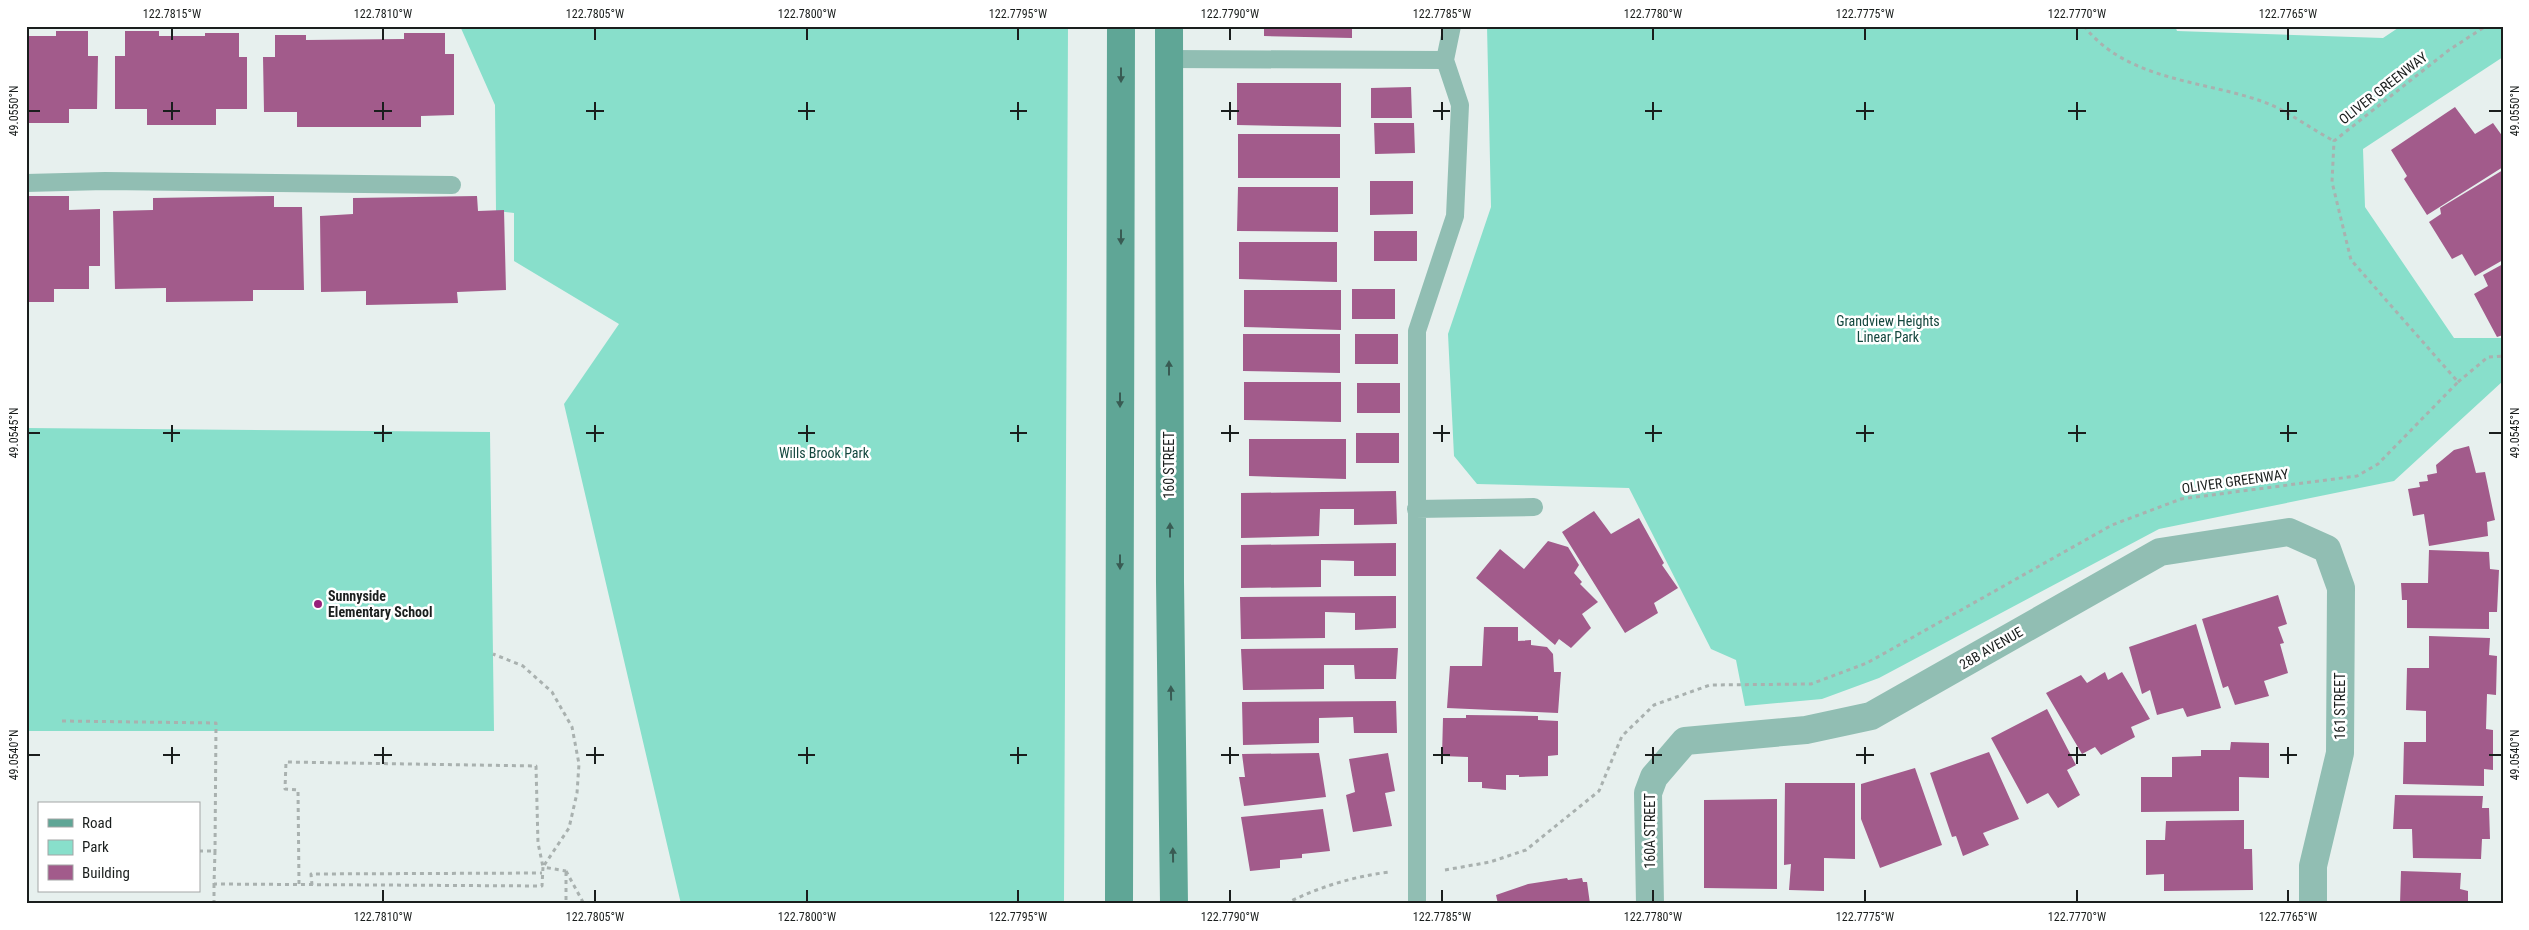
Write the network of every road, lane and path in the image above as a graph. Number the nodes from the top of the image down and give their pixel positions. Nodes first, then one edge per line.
1 (1077, 26) edge
2 (1121, 26) edge
3 (1169, 26) edge
4 (1452, 26) edge
5 (2084, 26) edge
6 (2486, 26) edge
7 (1089, 28) dead end
8 (1168, 59) junction
9 (1445, 60) junction
10 (2334, 142) junction
11 (26, 183) edge
12 (452, 185) dead end
13 (2503, 356) edge
14 (2458, 382) junction
15 (1534, 507) dead end
16 (1416, 509) junction
17 (2289, 532) joint
18 (493, 654) dead end
19 (62, 721) dead end
20 (1685, 741) joint
21 (1599, 791) dead end
22 (200, 851) edge
23 (215, 851) junction
24 (543, 868) junction
25 (566, 871) junction
26 (542, 873) junction
27 (214, 884) junction
28 (299, 884) junction
29 (312, 885) junction
30 (214, 904) edge
31 (566, 904) edge
32 (584, 904) edge
33 (1119, 904) edge
34 (1174, 904) edge
35 (1417, 904) edge
36 (1650, 904) edge
37 (2313, 904) edge

1 - 7 path
2 -> 33 main road
3 - 8 main road, 160 STREET
4 - 9 lane
5 - 10 path
6 - 10 path, OLIVER GREENWAY
8 - 9 lane
34 -> 8 main road, 160 STREET
9 - 16 lane
10 - 14 path, OLIVER GREENWAY
11 - 12 lane
13 - 14 path
14 - 21 path, OLIVER GREENWAY
15 - 16 lane
16 - 35 lane
17 - 20 street, 28B AVENUE
17 - 37 street, 161 STREET
18 - 24 path
19 - 23 path
20 - 36 street, 160A STREET
22 - 23 path
23 - 27 path
24 - 25 path
24 - 26 path
24 - 28 path
25 - 31 path
25 - 32 path
26 - 29 path
26 - 29 path
27 - 28 path
27 - 30 path
28 - 29 path

